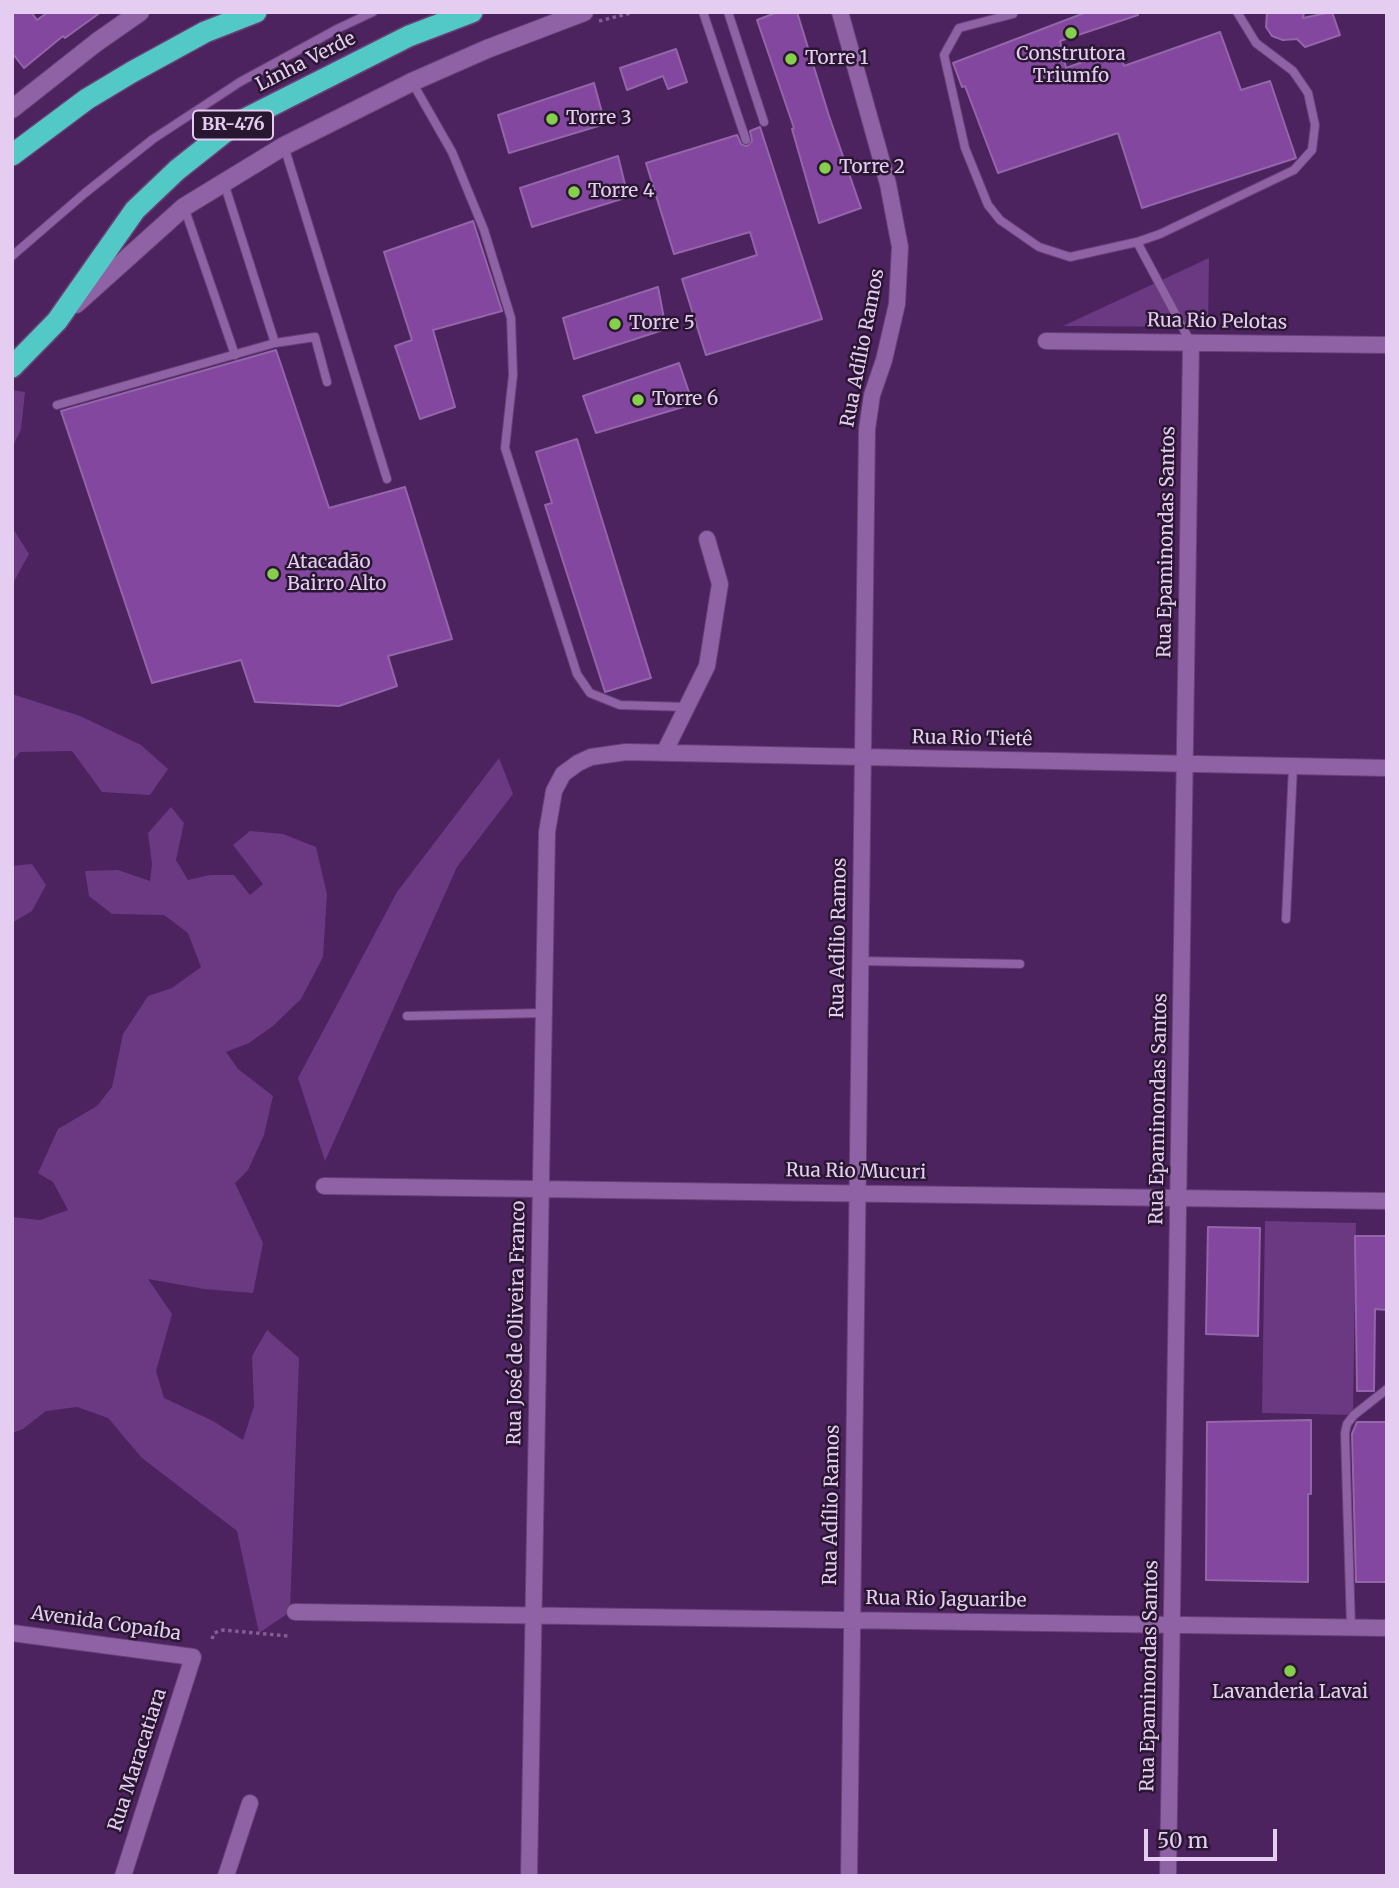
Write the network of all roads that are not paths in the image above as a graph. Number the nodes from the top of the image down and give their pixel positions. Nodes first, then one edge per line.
1 (139, 12) edge
2 (256, 12) edge
3 (373, 12) edge
4 (472, 12) edge
5 (584, 12) edge
6 (703, 12) edge
7 (728, 12) edge
8 (840, 12) edge
9 (1237, 12) edge
10 (1014, 13) edge
11 (412, 82) junction
12 (12, 109) edge
13 (764, 122) dead end
14 (746, 140) dead end
15 (285, 146) junction
16 (12, 155) edge
17 (225, 183) junction
18 (184, 207) junction
19 (1137, 242) junction
20 (12, 256) edge
21 (58, 321) junction
22 (1046, 341) dead end
23 (275, 343) junction
24 (1191, 343) junction
25 (1387, 345) edge
26 (235, 355) junction
27 (12, 367) edge
28 (327, 382) dead end
29 (57, 405) dead end
30 (387, 479) dead end
31 (707, 539) dead end
32 (688, 707) junction
33 (664, 753) junction
34 (863, 757) junction
35 (1185, 764) junction
36 (1293, 766) junction
37 (1387, 768) edge
38 (563, 774) joint
39 (1286, 919) dead end
40 (860, 961) junction
41 (1020, 964) dead end
42 (544, 1013) junction
43 (407, 1016) dead end
44 (324, 1186) dead end
45 (541, 1189) junction
46 (857, 1193) junction
47 (1178, 1198) junction
48 (1387, 1200) edge
49 (1387, 1389) edge
50 (295, 1612) dead end
51 (534, 1615) junction
52 (852, 1620) junction
53 (1172, 1625) junction
54 (1351, 1627) junction
55 (1387, 1628) edge
56 (12, 1633) edge
57 (193, 1657) joint
58 (250, 1803) dead end
59 (123, 1876) edge
60 (226, 1876) edge
61 (529, 1876) edge
62 (849, 1876) edge
63 (1168, 1876) edge

1 - 12 main road
2 - 16 highway
3 - 20 lane
4 - 21 highway, Linha Verde / BR-476
5 - 11 main road
6 - 14 lane
7 - 13 lane
8 - 34 street, Rua Adílio Ramos
9 - 19 lane
10 - 19 lane
11 - 15 main road
11 - 32 lane
15 - 17 main road
15 - 30 lane
17 - 18 main road
17 - 23 lane
18 - 21 main road
18 - 26 lane
19 - 24 lane
21 - 27 highway, Linha Verde / BR-476
22 - 24 street, Rua Rio Pelotas
23 - 26 lane
23 - 28 lane
24 - 25 street, Rua Rio Pelotas
24 - 35 street, Rua Epaminondas Santos
26 - 29 lane
31 - 32 street
32 - 33 street
33 - 34 street, Rua Rio Tietê
33 - 38 street, Rua Rio Tietê
34 - 35 street, Rua Rio Tietê
34 - 40 street, Rua Adílio Ramos
35 - 36 street, Rua Rio Tietê
35 - 47 street, Rua Epaminondas Santos
36 - 37 street, Rua Rio Tietê
36 - 39 lane
38 - 42 street, Rua José de Oliveira Franco
40 - 41 lane
40 - 46 street, Rua Adílio Ramos
42 - 43 lane
42 - 45 street, Rua José de Oliveira Franco
44 - 45 street, Rua Rio Mucuri
45 - 46 street, Rua Rio Mucuri
45 - 51 street, Rua José de Oliveira Franco
46 - 47 street, Rua Rio Mucuri
46 - 52 street, Rua Adílio Ramos
47 - 48 street, Rua Rio Mucuri
47 - 53 street, Rua Epaminondas Santos
49 - 54 lane
50 - 51 street, Rua Rio Jaguaribe
51 - 52 street, Rua Rio Jaguaribe
51 - 61 street, Rua José de Oliveira Franco
52 - 53 street, Rua Rio Jaguaribe
52 - 62 street, Rua Adílio Ramos
53 - 54 street, Rua Rio Jaguaribe
53 - 63 street, Rua Epaminondas Santos
54 - 55 street, Rua Rio Jaguaribe
56 - 57 street, Avenida Copaíba
57 - 59 street, Rua Maracatiara
58 - 60 street

